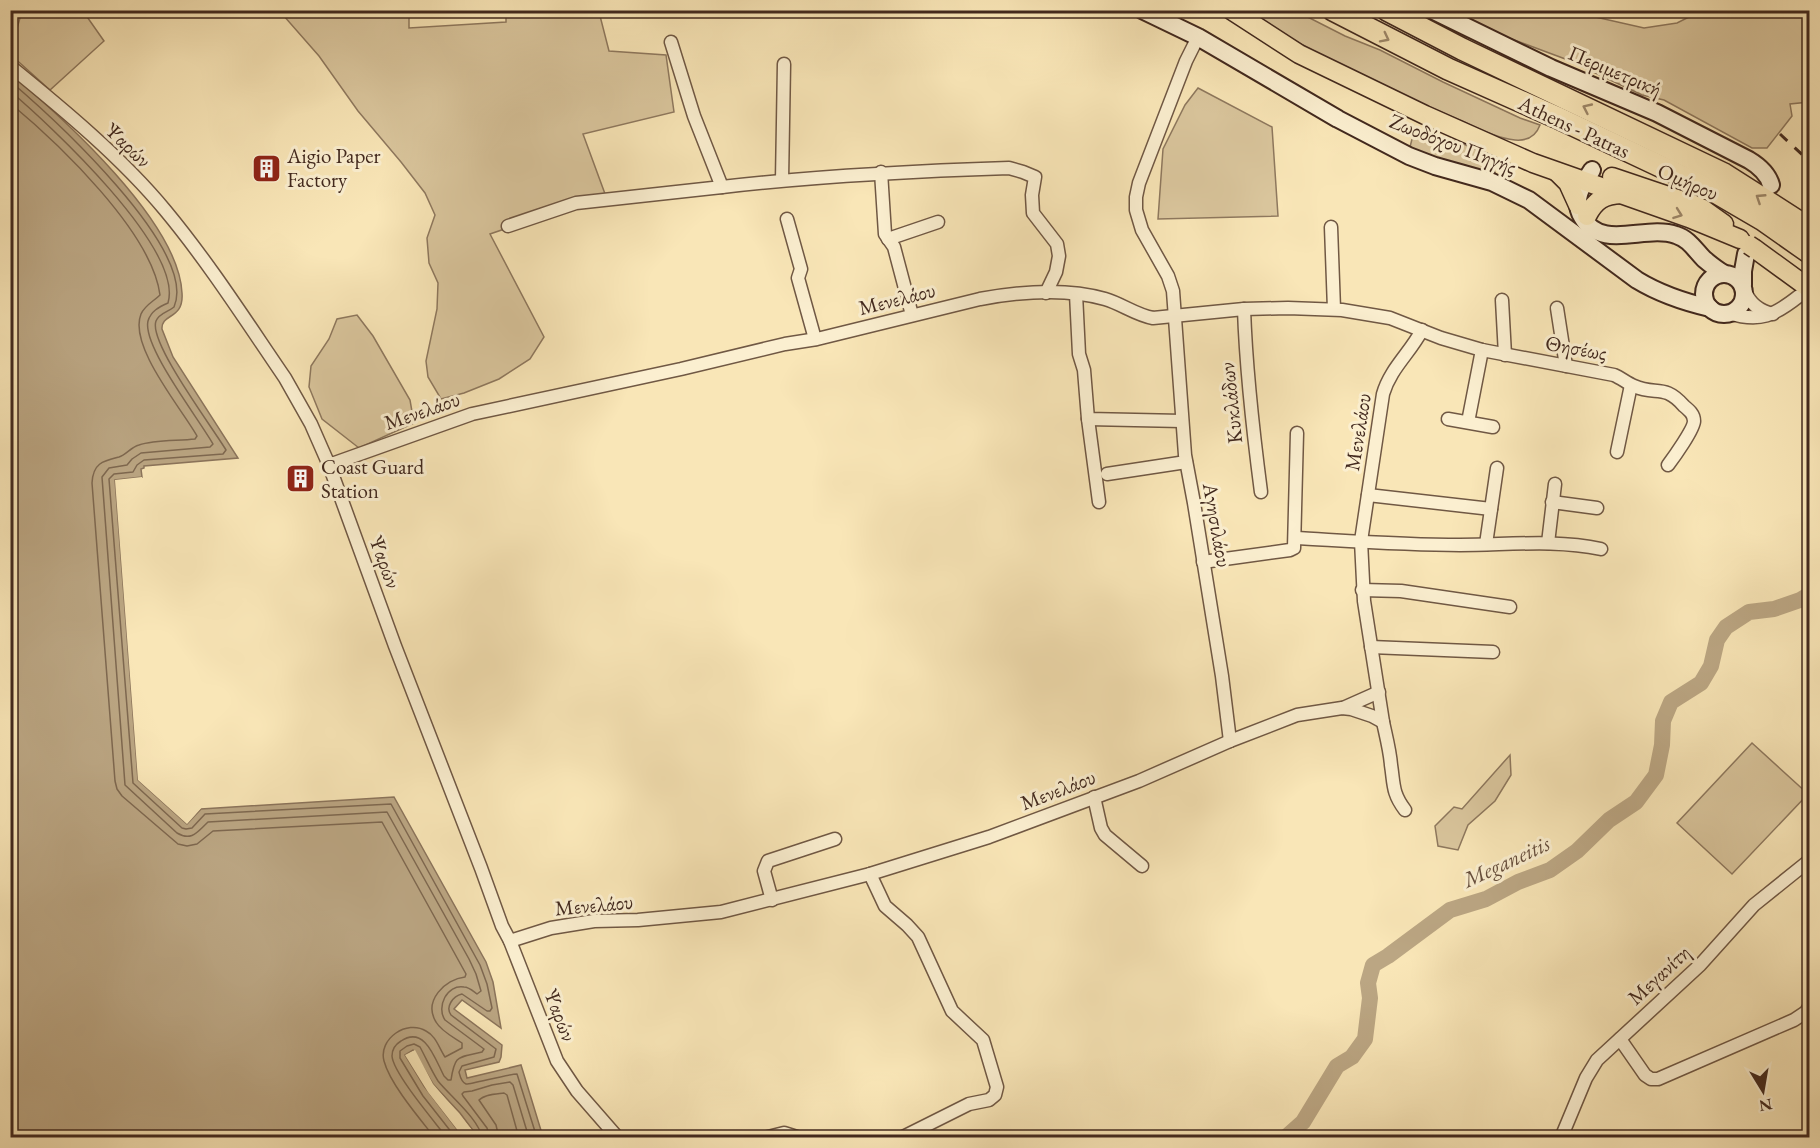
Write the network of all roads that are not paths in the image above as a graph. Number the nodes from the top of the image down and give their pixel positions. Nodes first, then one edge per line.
1 (1142, 10) edge
2 (1231, 10) edge
3 (1333, 10) edge
4 (1387, 10) edge
5 (1432, 10) edge
6 (1198, 37) junction
7 (671, 42) dead end
8 (784, 64) dead end
9 (10, 66) edge
10 (1475, 136) junction
11 (1553, 169) junction
12 (881, 172) junction
13 (1592, 177) junction
14 (782, 180) junction
15 (1771, 185) dead end
16 (722, 187) junction
17 (1623, 194) junction
18 (1584, 215) junction
19 (787, 219) dead end
20 (938, 222) dead end
21 (508, 225) dead end
22 (1331, 227) dead end
23 (1809, 229) edge
24 (1753, 239) junction
25 (888, 240) junction
26 (1697, 251) junction
27 (1809, 253) edge
28 (1725, 273) junction
29 (1704, 287) junction
30 (1744, 288) junction
31 (1046, 293) junction
32 (1804, 293) edge
33 (1076, 294) junction
34 (1676, 299) junction
35 (1502, 300) dead end
36 (1557, 308) dead end
37 (1244, 309) junction
38 (1334, 309) junction
39 (1710, 309) junction
40 (1729, 314) junction
41 (1775, 314) junction
42 (912, 315) junction
43 (1175, 315) junction
44 (1422, 330) junction
45 (815, 339) junction
46 (1482, 350) junction
47 (1505, 356) junction
48 (1566, 366) junction
49 (1631, 385) junction
50 (1448, 418) dead end
51 (1088, 420) junction
52 (1182, 421) junction
53 (1468, 422) junction
54 (1493, 427) dead end
55 (1297, 433) dead end
56 (1617, 452) dead end
57 (1186, 462) junction
58 (329, 465) junction
59 (1668, 465) dead end
60 (1497, 468) dead end
61 (1107, 474) dead end
62 (1555, 484) dead end
63 (1261, 492) dead end
64 (1368, 495) junction
65 (1099, 502) dead end
66 (1552, 502) junction
67 (1597, 508) dead end
68 (1491, 509) junction
69 (1295, 538) junction
70 (1362, 541) junction
71 (1548, 543) junction
72 (1486, 544) junction
73 (1601, 549) dead end
74 (1203, 562) junction
75 (1362, 590) junction
76 (1510, 607) dead end
77 (1371, 647) junction
78 (1493, 652) dead end
79 (1379, 692) junction
80 (1342, 708) junction
81 (1383, 722) junction
82 (1230, 741) junction
83 (1094, 797) junction
84 (1405, 810) dead end
85 (835, 839) dead end
86 (1809, 860) edge
87 (1142, 867) dead end
88 (870, 874) junction
89 (772, 900) junction
90 (510, 941) junction
91 (1809, 1005) edge
92 (1620, 1039) junction
93 (618, 1137) edge
94 (764, 1137) edge
95 (800, 1137) edge
96 (902, 1137) edge
97 (1561, 1137) edge

1 - 6 main road, Ζωοδόχου Πηγής
2 - 10 main road, Ομήρου
3 -> 27 highway, Athens - Patras
23 -> 4 highway, Athens - Patras
5 - 15 main road, Περιμετρική
6 - 34 main road, Ζωοδόχου Πηγής
6 - 43 street, Αγησιλάου
7 - 16 street
8 - 14 street
9 - 58 street, Ψαρών
10 - 11 main road, Ομήρου
10 - 13 main road, Ομήρου
11 - 13 main road, Ομήρου
11 - 18 main road
12 - 14 street
12 - 25 street
12 - 31 street
13 - 17 main road, Ομήρου
13 - 18 main road
13 - 24 main road, Ομήρου
14 - 16 street
16 - 21 street
17 - 18 main road
17 -> 24 main road, Ομήρου
18 - 26 main road
19 - 45 street
20 - 25 street
22 - 38 street
24 - 32 main road, Ομήρου
25 - 42 street
26 - 28 main road
26 - 29 main road
28 - 29 main road
28 - 30 main road
28 - 30 main road
29 - 34 main road
29 - 39 main road
30 - 40 main road
30 - 41 street
31 - 33 street, Μενελάου
31 - 42 street, Μενελάου
32 - 41 street
33 - 43 street, Μενελάου
33 - 51 street
34 - 39 main road, Ζωοδόχου Πηγής
35 - 47 street
36 - 48 street
37 - 38 street, Μενελάου
37 - 43 street, Μενελάου
37 - 63 street, Κυκλάδων
38 - 44 street, Μενελάου
39 - 40 main road
40 - 41 street
42 - 45 street, Μενελάου
43 - 52 street, Αγησιλάου
44 - 46 street, Θησέως
44 - 64 street, Μενελάου
45 - 58 street, Μενελάου
46 - 47 street, Θησέως
46 - 53 street
47 - 48 street, Θησέως
48 - 49 street, Θησέως
49 - 56 street
49 - 59 street, Θησέως
50 - 53 street
51 - 52 street
51 - 65 street
52 - 57 street, Αγησιλάου
53 - 54 street
55 - 69 street
57 - 61 street
57 - 74 street, Αγησιλάου
58 - 90 street, Ψαρών
60 - 68 street
62 - 66 street
64 - 68 street
64 - 70 street, Μενελάου
66 - 67 street
66 - 71 street
68 - 72 street
69 - 70 street
69 - 74 street
70 - 72 street
70 - 75 street, Μενελάου
71 - 72 street
71 - 73 street
74 - 82 street, Αγησιλάου
75 - 76 street
75 - 77 street, Μενελάου
77 - 78 street
77 - 79 street, Μενελάου
79 - 80 street
79 - 81 street, Μενελάου
80 - 81 street, Μενελάου
80 - 82 street, Μενελάου
81 - 84 street
82 - 83 street, Μενελάου
83 - 87 street
83 - 88 street, Μενελάου
85 - 89 street
86 - 92 street, Μεγανίτη
88 - 89 street, Μενελάου
88 - 96 street
89 - 90 street, Μενελάου
90 - 93 street, Ψαρών
91 - 92 street
92 - 97 street, Μεγανίτη
94 - 95 street

